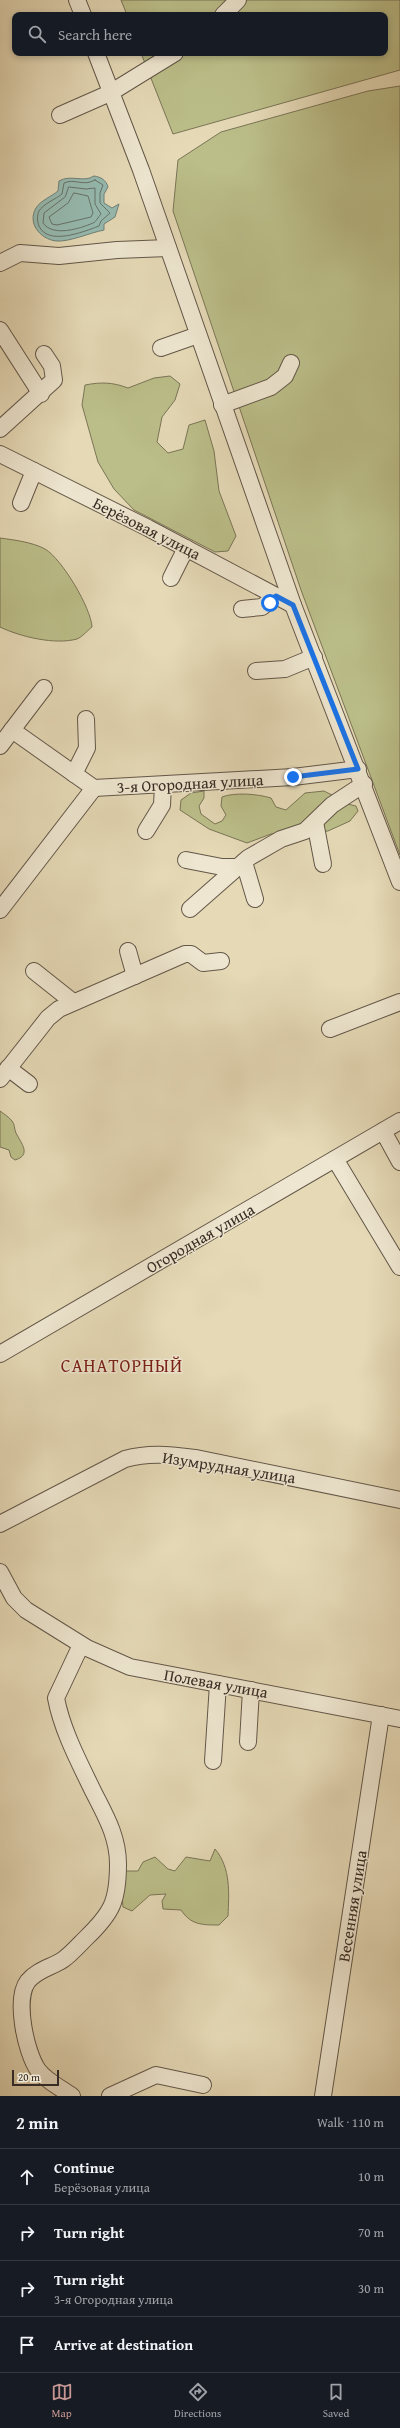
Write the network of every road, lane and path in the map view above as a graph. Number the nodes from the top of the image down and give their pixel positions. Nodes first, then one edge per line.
1 (77, 0) edge
2 (238, 0) edge
3 (82, 12) edge
4 (226, 12) edge
5 (97, 56) edge
6 (170, 56) edge
7 (110, 93) junction
8 (60, 115) dead end
9 (168, 248) junction
10 (0, 263) edge
11 (0, 330) edge
12 (198, 335) junction
13 (161, 348) dead end
14 (44, 354) dead end
15 (291, 363) dead end
16 (41, 394) junction
17 (222, 405) junction
18 (0, 429) edge
19 (0, 454) edge
20 (34, 471) junction
21 (21, 503) dead end
22 (186, 548) junction
23 (171, 578) dead end
24 (276, 596) junction
25 (293, 605) junction
26 (242, 609) dead end
27 (314, 657) junction
28 (256, 671) dead end
29 (44, 688) dead end
30 (86, 719) dead end
31 (6, 734) edge
32 (74, 774) junction
33 (361, 777) junction
34 (163, 785) junction
35 (94, 788) junction
36 (315, 822) junction
37 (146, 831) dead end
38 (186, 860) dead end
39 (323, 864) dead end
40 (242, 865) junction
41 (400, 882) edge
42 (255, 899) dead end
43 (190, 909) dead end
44 (0, 910) edge
45 (128, 951) dead end
46 (221, 961) dead end
47 (34, 971) dead end
48 (135, 976) junction
49 (73, 1002) junction
50 (400, 1002) edge
51 (330, 1029) dead end
52 (4, 1074) edge
53 (29, 1084) dead end
54 (400, 1121) edge
55 (383, 1131) junction
56 (335, 1159) junction
57 (400, 1162) edge
58 (400, 1267) edge
59 (0, 1354) edge
60 (400, 1500) edge
61 (0, 1524) edge
62 (0, 1572) edge
63 (81, 1645) junction
64 (218, 1684) junction
65 (250, 1690) junction
66 (381, 1715) junction
67 (400, 1719) edge
68 (248, 1742) dead end
69 (213, 1761) dead end
70 (203, 2085) dead end
71 (72, 2096) edge
72 (110, 2096) edge
73 (323, 2096) edge

1 - 3 street
2 - 4 street
5 - 7 street
6 - 7 street
7 - 8 street
7 - 9 street
9 - 10 street
9 - 12 street
11 - 16 street
12 - 13 street
12 - 17 street
14 - 16 street
15 - 17 street
16 - 18 street
17 - 25 street
19 - 20 street, Берёзовая улица
20 - 21 street
20 - 22 street, Берёзовая улица
22 - 23 street
22 - 24 street, Берёзовая улица
24 - 25 street, Берёзовая улица
24 - 26 street
25 - 27 street
27 - 28 street
27 - 33 street
29 - 31 street
30 - 32 street
31 - 32 street
32 - 35 street
33 - 34 street, 3-я Огородная улица
33 - 36 street
33 - 41 street
34 - 35 street, 3-я Огородная улица
34 - 37 street
35 - 44 street
36 - 39 street
36 - 40 street
38 - 40 street
40 - 42 street
40 - 43 street
45 - 48 street
46 - 48 street
47 - 49 street
48 - 49 street
49 - 52 street
50 - 51 street
52 - 53 street
54 - 55 street, Огородная улица
55 - 56 street, Огородная улица
55 - 57 street
56 - 58 street
56 - 59 street, Огородная улица
60 - 61 street, Изумрудная улица
62 - 63 street, Полевая улица
63 - 64 street, Полевая улица
63 - 71 street
64 - 65 street, Полевая улица
64 - 69 street
65 - 66 street, Полевая улица
65 - 68 street
66 - 67 street, Полевая улица
66 - 73 street, Весенняя улица
70 - 72 street

